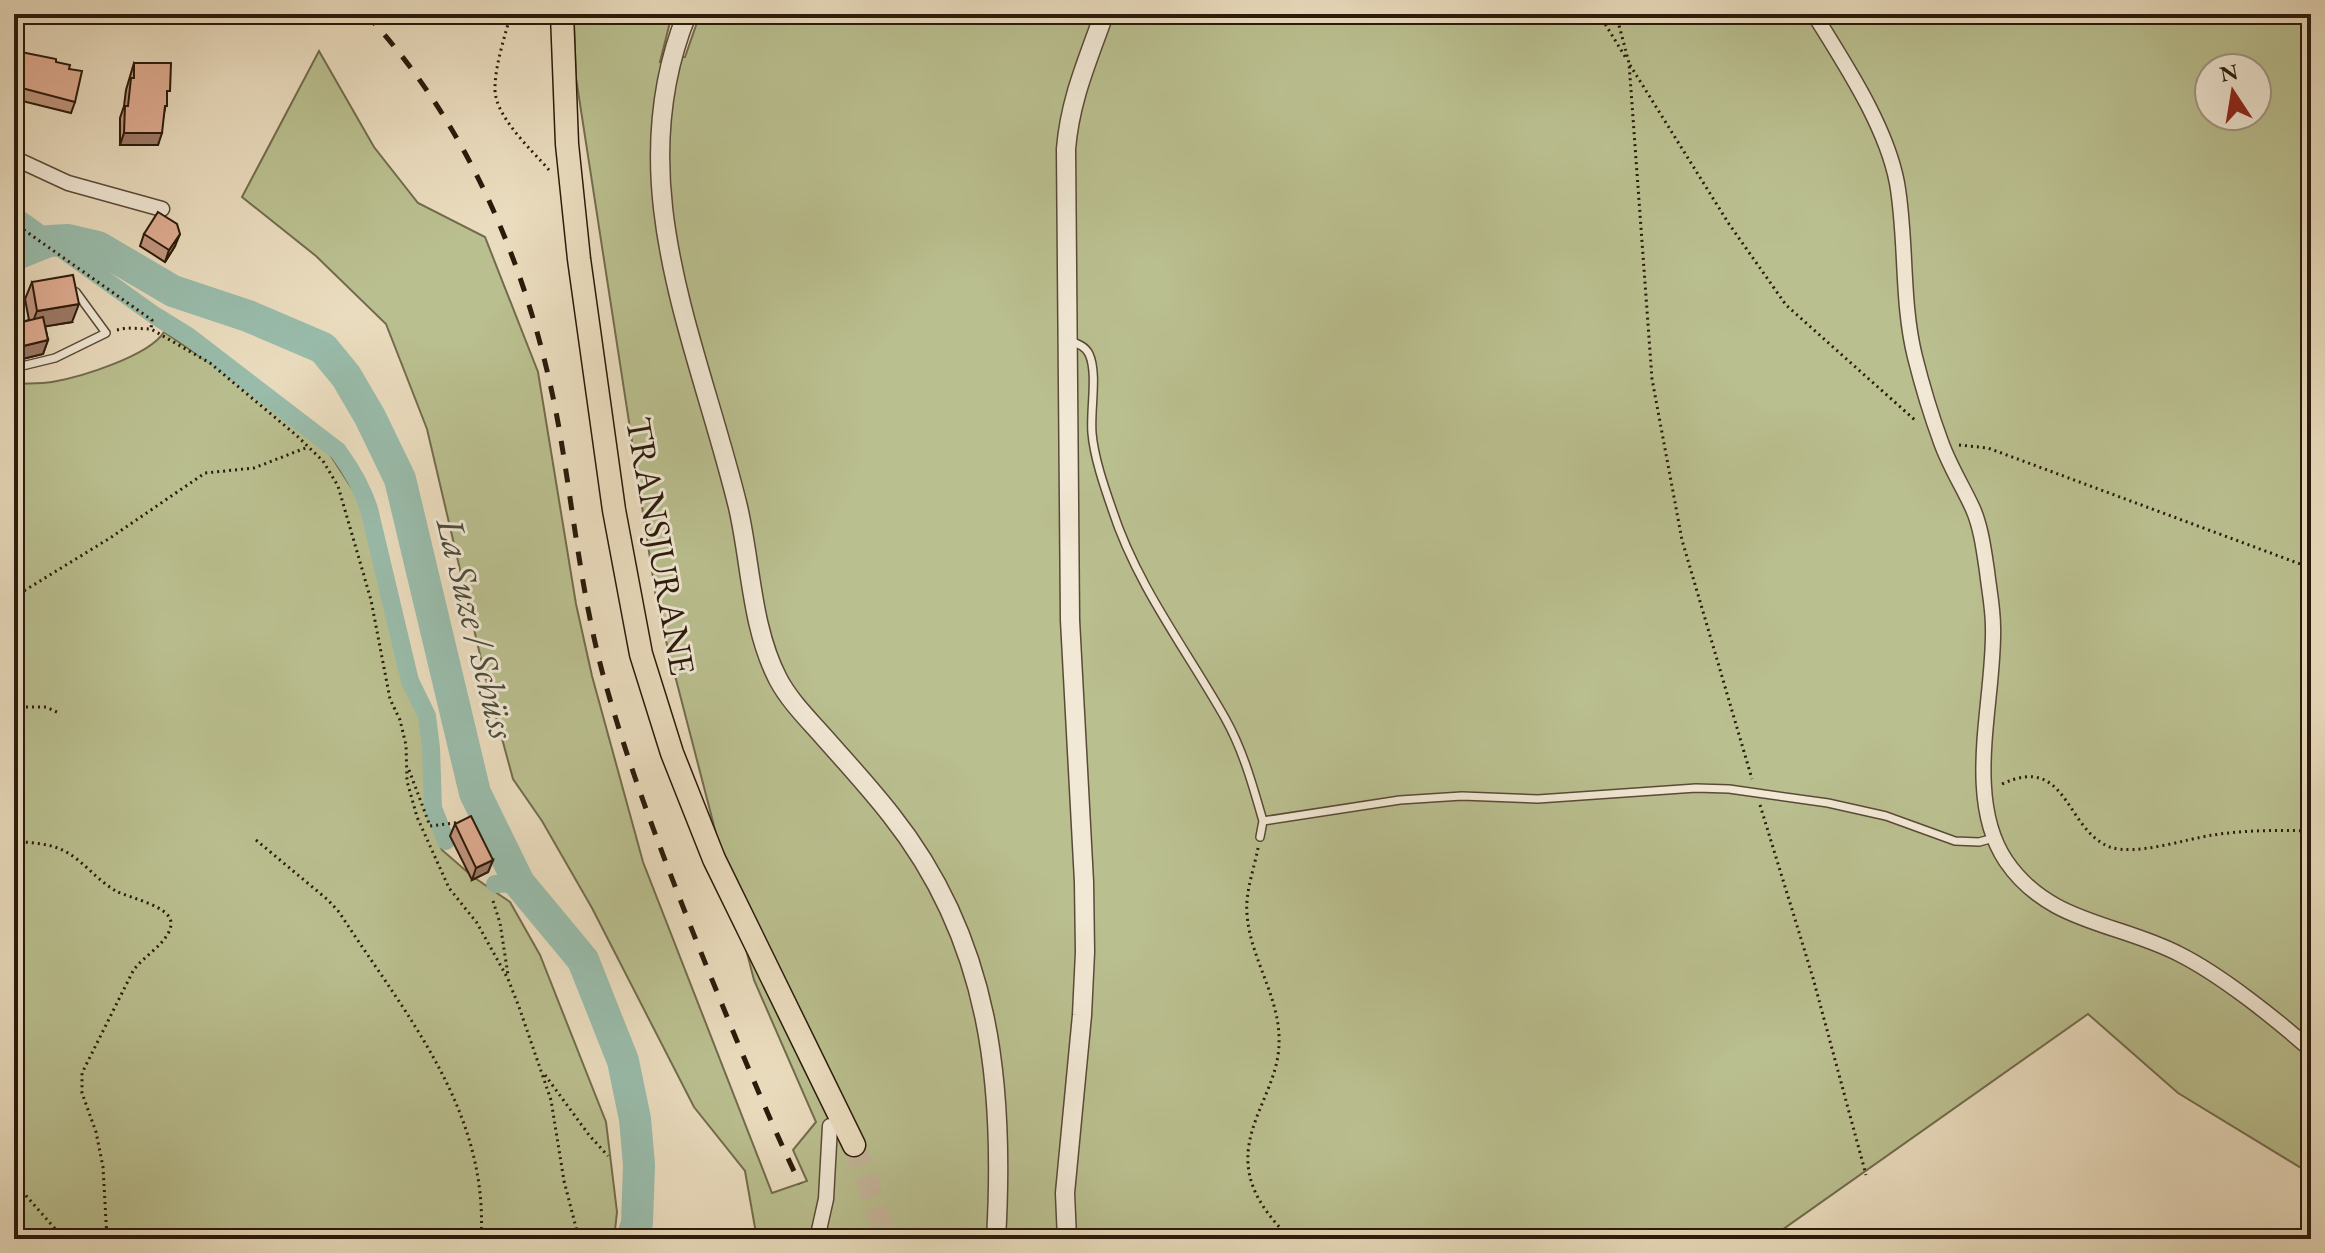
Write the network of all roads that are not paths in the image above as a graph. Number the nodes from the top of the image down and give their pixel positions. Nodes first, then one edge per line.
1 (562, 14) edge
2 (687, 14) edge
3 (1104, 14) edge
4 (1814, 14) edge
5 (14, 158) edge
6 (162, 209) dead end
7 (76, 292) edge
8 (1067, 341) junction
9 (14, 368) edge
10 (1263, 821) junction
11 (1260, 837) road end
12 (1994, 838) junction
13 (2311, 1050) edge
14 (831, 1099) junction
15 (830, 1126) joint
16 (854, 1145) tunnel mouth
17 (817, 1239) edge
18 (996, 1239) edge
19 (1067, 1239) edge

1 - 14 main road, TRANSJURANE
2 - 18 street
3 - 8 street
4 - 12 street
5 - 6 street
7 - 9 lane
8 - 10 lane
8 - 19 street
10 - 11 lane
10 - 12 lane
12 - 13 street
14 - 15 lane
14 - 16 main road, TRANSJURANE
15 - 17 street

